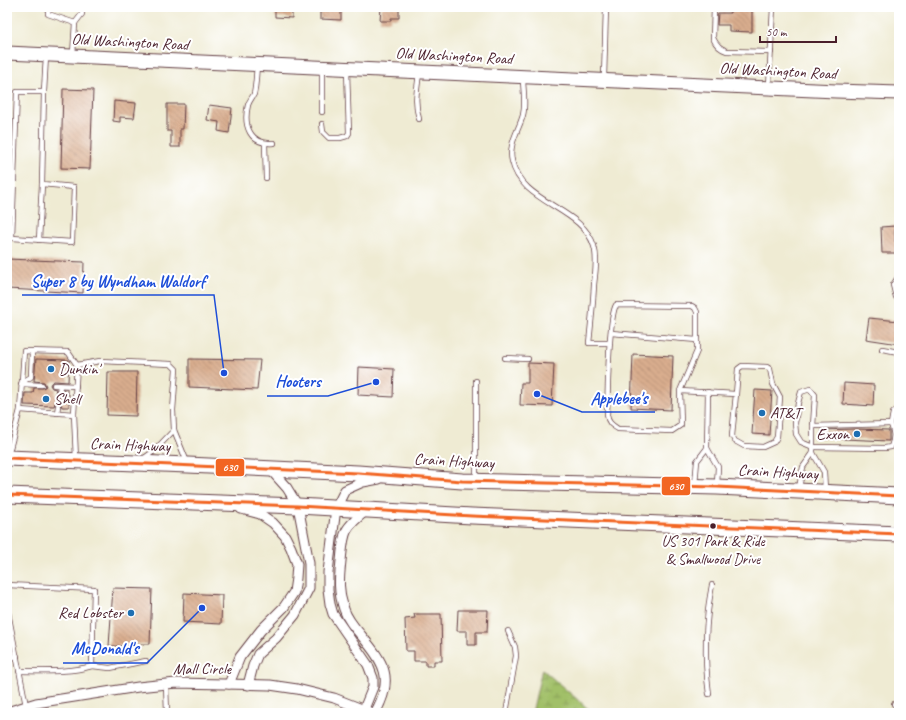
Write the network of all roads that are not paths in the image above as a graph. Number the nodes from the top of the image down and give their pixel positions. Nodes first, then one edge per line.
1 (48, 7) edge
2 (82, 7) edge
3 (606, 7) edge
4 (714, 7) edge
5 (773, 7) edge
6 (75, 23) junction
7 (771, 52) junction
8 (7, 53) edge
9 (46, 55) junction
10 (73, 56) junction
11 (257, 64) junction
12 (322, 67) junction
13 (347, 68) junction
14 (419, 72) junction
15 (523, 76) junction
16 (604, 80) junction
17 (769, 88) junction
18 (44, 92) junction
19 (899, 93) edge
20 (322, 112) dead end
21 (418, 119) dead end
22 (322, 124) dead end
23 (274, 143) dead end
24 (265, 144) junction
25 (266, 178) dead end
26 (42, 184) junction
27 (39, 240) junction
28 (899, 276) edge
29 (899, 297) edge
30 (611, 333) junction
31 (697, 340) junction
32 (610, 343) junction
33 (882, 349) dead end
34 (32, 352) junction
35 (899, 352) edge
36 (505, 358) dead end
37 (528, 359) dead end
38 (77, 365) junction
39 (476, 380) dead end
40 (21, 383) junction
41 (42, 385) dead end
42 (76, 386) junction
43 (680, 391) junction
44 (708, 392) junction
45 (59, 394) dead end
46 (736, 394) junction
47 (44, 406) dead end
48 (58, 406) dead end
49 (899, 408) edge
50 (20, 410) junction
51 (44, 412) junction
52 (57, 413) junction
53 (74, 414) junction
54 (892, 424) junction
55 (813, 426) junction
56 (174, 430) junction
57 (813, 447) junction
58 (708, 448) junction
59 (813, 453) junction
60 (7, 458) edge
61 (76, 461) junction
62 (137, 463) junction
63 (188, 465) junction
64 (270, 469) junction
65 (395, 476) junction
66 (476, 481) junction
67 (695, 487) junction
68 (717, 487) junction
69 (899, 487) edge
70 (798, 492) junction
71 (826, 493) junction
72 (7, 495) edge
73 (874, 495) junction
74 (899, 496) edge
75 (222, 504) junction
76 (298, 506) junction
77 (336, 508) junction
78 (367, 510) junction
79 (896, 535) edge
80 (7, 585) edge
81 (712, 585) dead end
82 (7, 607) edge
83 (508, 631) dead end
84 (16, 656) junction
85 (7, 658) edge
86 (146, 661) dead end
87 (92, 666) junction
88 (19, 670) junction
89 (166, 684) junction
90 (229, 684) junction
91 (248, 685) junction
92 (709, 694) dead end
93 (26, 706) junction
94 (368, 711) edge
95 (7, 712) edge
96 (167, 713) edge
97 (375, 713) edge
98 (506, 713) edge

1 - 6 lane
2 - 6 lane
3 - 16 lane
4 - 7 lane
5 - 7 lane
6 - 10 lane
7 - 17 lane
8 - 9 main road, Old Washington Road
9 - 10 main road, Old Washington Road
9 - 18 lane
10 - 11 main road, Old Washington Road
11 - 12 main road, Old Washington Road
11 - 24 lane
12 - 13 main road, Old Washington Road
12 - 20 lane
13 - 14 main road, Old Washington Road
13 - 22 lane
14 - 15 main road, Old Washington Road
14 - 21 lane
15 - 16 main road, Old Washington Road
15 - 32 lane
16 - 17 main road, Old Washington Road
17 - 19 main road, Old Washington Road
18 - 26 lane
18 - 27 lane
23 - 24 lane
24 - 25 lane
26 - 27 lane
26 - 27 lane
28 - 29 lane
30 - 31 lane
30 - 31 lane
30 - 32 lane
31 - 43 lane
32 - 43 lane
33 - 35 lane
34 - 38 lane
34 - 40 lane
34 - 40 lane
36 - 37 lane
38 - 42 lane
38 - 56 lane
39 - 66 lane
40 - 41 lane
40 - 50 lane
42 - 45 lane
42 - 53 lane
43 - 44 lane
44 - 46 lane
44 - 58 lane
46 - 46 lane
47 - 51 lane
48 - 52 lane
49 - 54 lane
50 - 51 lane
50 - 60 lane
51 - 52 lane
52 - 53 lane
53 - 61 lane
54 - 55 lane
54 - 57 lane
55 - 57 lane
55 - 57 lane
56 - 62 lane
56 - 63 lane
57 - 59 lane
58 - 67 lane
58 - 68 lane
59 - 70 lane
59 - 71 lane
60 - 61 highway, Crain Highway
61 - 62 highway, Crain Highway
62 - 63 highway, Crain Highway
63 - 64 highway, Crain Highway
64 - 65 highway, Crain Highway
64 - 76 street
65 - 66 highway, Crain Highway
65 - 77 street
66 - 67 highway, Crain Highway
67 - 68 highway, Crain Highway
68 - 70 highway, Crain Highway
69 - 73 highway
70 - 71 highway, Crain Highway
71 - 73 highway, Crain Highway
72 - 75 highway
73 - 74 highway, Crain Highway
75 - 76 highway
75 - 90 street
76 - 77 highway
76 - 91 street
77 - 78 highway
77 - 94 street
78 - 79 highway
78 - 97 street
80 - 87 lane
81 - 92 lane
82 - 84 lane
83 - 98 lane
84 - 85 lane
84 - 88 lane
86 - 87 lane
87 - 88 lane
88 - 93 lane
89 - 90 street, Mall Circle
89 - 93 street, Mall Circle
89 - 96 lane
90 - 91 street, Mall Circle
91 - 94 street, Mall Circle
93 - 95 street, Mall Circle

